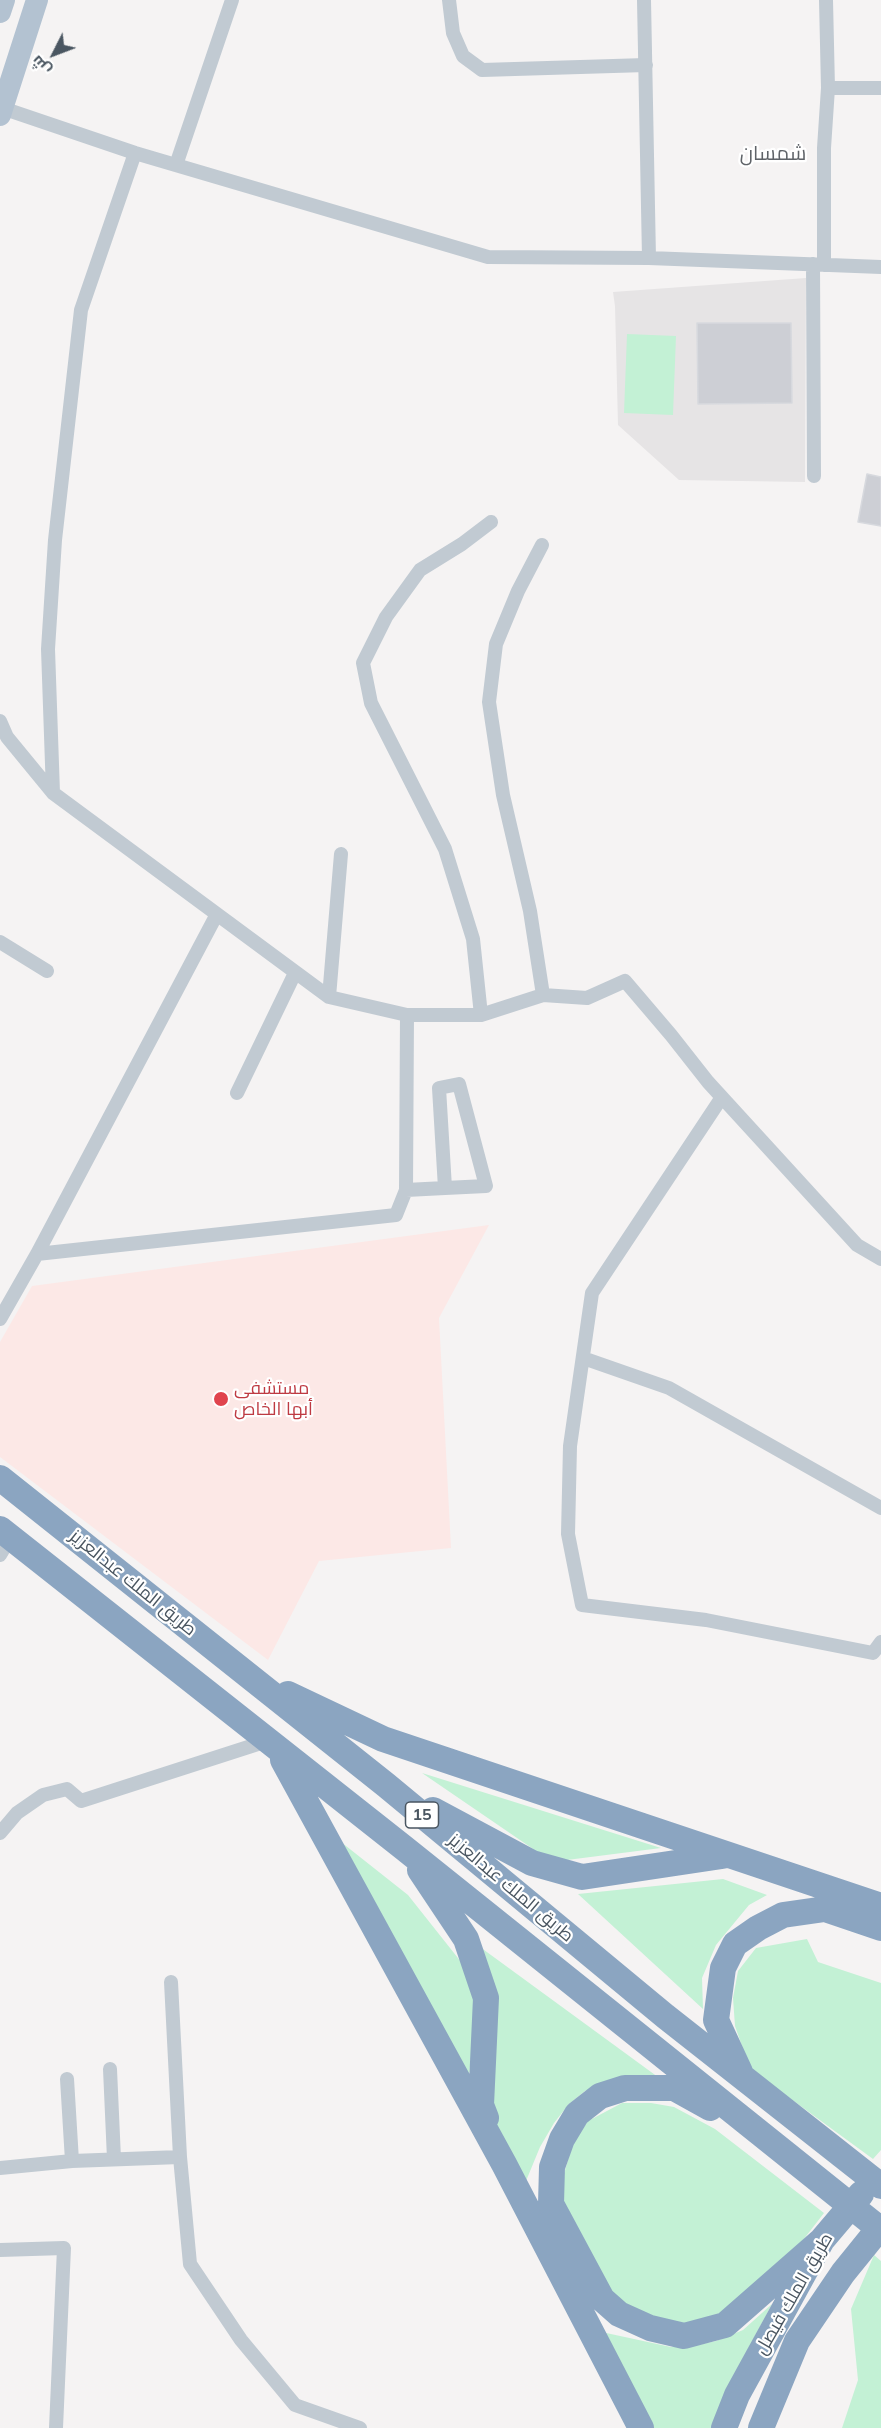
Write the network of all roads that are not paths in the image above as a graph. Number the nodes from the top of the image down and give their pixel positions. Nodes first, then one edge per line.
1 (4, 0) edge
2 (37, 0) edge
3 (231, 0) edge
4 (449, 0) edge
5 (644, 0) edge
6 (826, 0) edge
7 (0, 12) edge
8 (645, 65) junction
9 (828, 88) junction
10 (881, 88) edge
11 (1, 111) edge
12 (135, 153) junction
13 (176, 165) junction
14 (649, 258) junction
15 (818, 264) junction
16 (881, 267) edge
17 (814, 476) dead end
18 (491, 522) dead end
19 (542, 545) dead end
20 (0, 721) edge
21 (53, 793) junction
22 (341, 854) dead end
23 (217, 914) junction
24 (0, 942) edge
25 (47, 971) dead end
26 (295, 973) junction
27 (543, 995) junction
28 (329, 997) junction
29 (407, 1015) junction
30 (482, 1015) junction
31 (237, 1093) dead end
32 (723, 1097) junction
33 (445, 1188) junction
34 (406, 1190) junction
35 (37, 1254) junction
36 (881, 1259) edge
37 (0, 1319) edge
38 (583, 1358) junction
39 (0, 1478) edge
40 (881, 1508) edge
41 (3, 1541) edge
42 (881, 1642) edge
43 (249, 1676) junction
44 (271, 1744) junction
45 (386, 1785) junction
46 (0, 1833) edge
47 (404, 1848) junction
48 (728, 1855) junction
49 (881, 1906) edge
50 (881, 1928) edge
51 (171, 1982) dead end
52 (110, 2069) dead end
53 (742, 2075) junction
54 (67, 2079) dead end
55 (761, 2134) junction
56 (180, 2157) junction
57 (114, 2159) junction
58 (72, 2161) junction
59 (504, 2164) junction
60 (0, 2168) edge
61 (881, 2171) edge
62 (881, 2186) edge
63 (881, 2228) edge
64 (822, 2240) junction
65 (0, 2250) edge
66 (775, 2398) junction
67 (56, 2428) edge
68 (360, 2428) edge
69 (641, 2428) edge
70 (724, 2428) edge
71 (761, 2428) edge
72 (775, 2428) edge

1 - 7 main road
2 - 11 main road
3 - 13 street
4 - 8 street
5 - 8 street
6 - 9 street
8 - 14 street
9 - 10 street
9 - 15 street
11 - 12 street
12 - 13 street
12 - 21 street
13 - 14 street
14 - 15 street
15 - 16 street
15 - 17 street
18 - 30 street
19 - 27 street
20 - 21 street
21 - 23 street
22 - 28 street
23 - 26 street
23 - 35 street
24 - 25 street
26 - 28 street
26 - 31 street
27 - 30 street
27 - 32 street
28 - 29 street
29 - 30 street
29 - 34 street
32 - 36 street
32 - 38 street
33 - 33 street
33 - 34 street
34 - 35 street
35 - 37 street
38 - 40 street
38 - 42 street
39 - 43 highway, طريق الملك عبدالعزيز / 15
41 - 44 highway, طريق الملك عبدالعزيز / 15
43 - 45 highway, طريق الملك عبدالعزيز / 15
43 - 48 highway
44 - 46 street
44 - 47 highway, طريق الملك عبدالعزيز / 15
44 - 59 highway
45 - 48 highway
45 - 53 highway, طريق الملك عبدالعزيز / 15
47 - 55 highway, طريق الملك عبدالعزيز / 15
47 - 59 highway
48 - 49 highway
50 - 53 highway
51 - 56 street
52 - 57 street
53 - 62 highway, طريق الملك عبدالعزيز / 15
54 - 58 street
55 - 63 highway, طريق الملك عبدالعزيز / 15
55 - 64 highway
56 - 57 street
56 - 68 street
57 - 58 street
58 - 60 street
59 - 69 highway
61 - 64 highway, طريق الملك فيصل
63 - 66 highway
64 - 70 highway, طريق الملك فيصل
65 - 67 street
66 - 71 highway
66 - 72 highway

